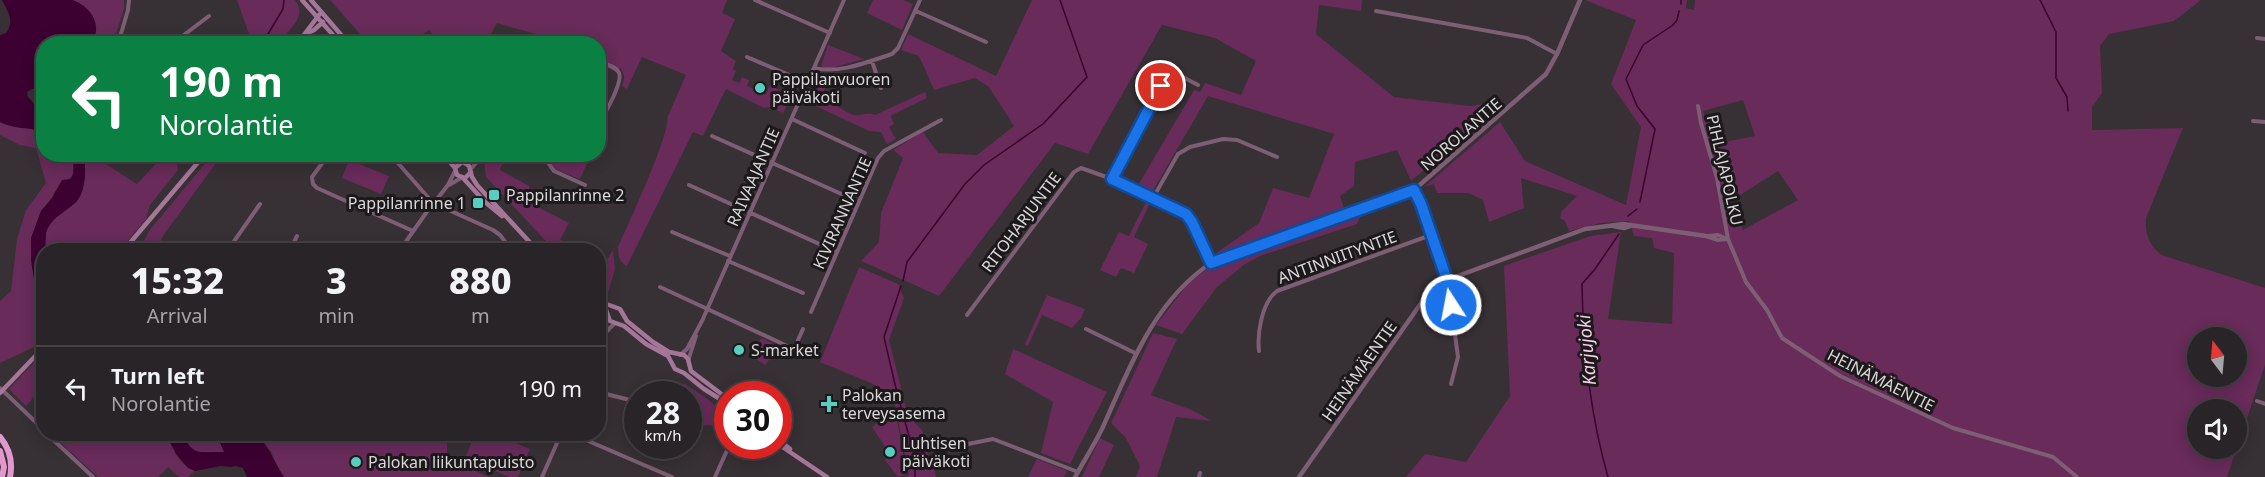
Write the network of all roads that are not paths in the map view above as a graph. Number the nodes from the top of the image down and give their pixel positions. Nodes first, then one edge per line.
1 (129, 0) edge
2 (302, 0) edge
3 (311, 0) edge
4 (755, 0) edge
5 (844, 0) edge
6 (920, 0) edge
7 (1580, 0) edge
8 (915, 10) junction
9 (1376, 11) dead end
10 (320, 15) junction
11 (209, 16) dead end
12 (325, 21) junction
13 (830, 33) junction
14 (306, 34) joint
15 (120, 36) edge
16 (182, 36) edge
17 (335, 36) edge
18 (341, 36) edge
19 (2256, 38) dead end
20 (2265, 39) edge
21 (986, 42) dead end
22 (1557, 54) junction
23 (747, 57) dead end
24 (872, 61) junction
25 (606, 64) edge
26 (814, 68) junction
27 (808, 83) junction
28 (1198, 85) dead end
29 (881, 88) dead end
30 (1698, 106) dead end
31 (606, 111) edge
32 (792, 119) junction
33 (941, 120) dead end
34 (2253, 121) dead end
35 (2265, 122) edge
36 (712, 136) dead end
37 (865, 153) dead end
38 (1277, 157) dead end
39 (198, 162) edge
40 (323, 162) edge
41 (397, 162) edge
42 (449, 162) edge
43 (477, 162) edge
44 (548, 162) edge
45 (463, 163) joint
46 (772, 163) junction
47 (455, 170) junction
48 (471, 171) junction
49 (462, 178) junction
50 (1112, 179) junction
51 (448, 185) junction
52 (585, 185) dead end
53 (689, 185) dead end
54 (1414, 190) junction
55 (846, 196) dead end
56 (1153, 198) junction
57 (433, 203) junction
58 (260, 204) dead end
59 (750, 213) junction
60 (507, 219) junction
61 (413, 231) junction
62 (672, 232) dead end
63 (1431, 235) junction
64 (297, 236) dead end
65 (1706, 236) joint
66 (1728, 239) junction
67 (130, 243) edge
68 (233, 243) edge
69 (294, 243) edge
70 (405, 243) edge
71 (506, 243) edge
72 (530, 243) edge
73 (837, 252) junction
74 (729, 258) junction
75 (1211, 263) junction
76 (1446, 281) junction
77 (660, 287) dead end
78 (803, 293) dead end
79 (606, 304) edge
80 (615, 307) junction
81 (708, 309) junction
82 (811, 312) dead end
83 (622, 313) junction
84 (607, 315) junction
85 (967, 315) dead end
86 (606, 322) edge
87 (616, 322) junction
88 (803, 328) dead end
89 (1086, 329) dead end
90 (697, 331) junction
91 (606, 333) edge
92 (1259, 351) dead end
93 (1135, 353) junction
94 (36, 355) edge
95 (679, 355) junction
96 (688, 363) junction
97 (672, 364) junction
98 (680, 371) junction
99 (1451, 384) dead end
100 (0, 388) edge
101 (714, 389) edge
102 (0, 393) edge
103 (606, 394) edge
104 (714, 394) edge
105 (624, 398) edge
106 (2257, 401) dead end
107 (2265, 404) edge
108 (36, 423) edge
109 (0, 437) edge
110 (55, 441) edge
111 (558, 441) edge
112 (589, 441) edge
113 (948, 448) dead end
114 (0, 451) edge
115 (792, 451) edge
116 (792, 453) edge
117 (796, 455) junction
118 (723, 459) edge
119 (1077, 475) edge
120 (2, 477) edge
121 (10, 477) edge
122 (93, 477) edge
123 (542, 477) edge
124 (672, 477) edge
125 (715, 477) edge
126 (827, 477) edge
127 (1299, 477) edge
128 (2077, 477) edge

1 - 15 street
2 - 10 main road
3 - 10 main road
4 - 13 street
5 - 13 street, RAIVAAJANTIE
6 - 8 street
7 - 22 street, NOROLANTIE
8 - 21 street
8 - 24 street
9 - 22 street
10 - 12 main road
10 - 14 main road
11 - 16 street
12 - 14 main road
12 - 17 main road
12 - 18 main road
13 - 26 street, RAIVAAJANTIE
19 - 20 street
22 - 54 street, NOROLANTIE
23 - 27 street
24 - 26 street
24 - 29 street
25 - 31 street
26 - 27 street, RAIVAAJANTIE
27 - 32 street, RAIVAAJANTIE
28 - 50 street
30 - 66 street, PIHLAJAPOLKU
32 - 37 street
32 - 46 street, RAIVAAJANTIE
33 - 73 street, KIVIRANNANTIE
34 - 35 street
36 - 46 street
38 - 56 street
39 - 67 main road
40 - 61 street
41 - 57 street
42 - 47 main road
43 - 48 street
44 - 52 street
45 - 47 main road
45 - 48 main road
46 - 55 street
46 - 59 street, RAIVAAJANTIE
47 - 49 main road
47 - 51 street
48 - 49 main road
48 - 60 main road
49 - 51 street
49 - 60 main road
50 - 56 street, RITOHARJUNTIE
50 - 85 street, RITOHARJUNTIE
51 - 57 street
53 - 59 street
54 - 63 street
54 - 75 street, NOROLANTIE
56 - 75 street, RITOHARJUNTIE
57 - 61 street
57 - 71 street
58 - 68 street
59 - 73 street
59 - 74 street, RAIVAAJANTIE
60 - 72 main road
61 - 70 street
62 - 74 street
63 - 76 street
63 - 92 street, ANTINNIITYNTIE
64 - 69 street
65 - 66 street, HEINÄMÄENTIE
65 - 76 street, HEINÄMÄENTIE
66 - 128 street, HEINÄMÄENTIE
73 - 82 street, KIVIRANNANTIE
74 - 78 street
74 - 81 street, RAIVAAJANTIE
75 - 93 street, NOROLANTIE
76 - 99 street
76 - 127 street, HEINÄMÄENTIE
77 - 81 street
79 - 80 main road
80 - 83 main road
80 - 84 main road
81 - 88 street
81 - 90 street, RAIVAAJANTIE
83 - 87 main road
83 - 95 main road
84 - 86 street
84 - 87 main road
87 - 91 street
87 - 97 main road
89 - 93 street
90 - 95 street, RAIVAAJANTIE
90 - 96 street, RAIVAAJANTIE
93 - 119 street, NOROLANTIE
94 - 102 main road
95 - 96 main road
95 - 97 main road
96 - 98 main road
96 - 101 main road
97 - 98 main road
98 - 104 main road
100 - 108 street
103 - 105 street
106 - 107 street
109 - 121 highway
110 - 122 street
111 - 123 street
112 - 124 street
113 - 119 street
114 - 120 highway
115 - 117 main road
116 - 117 main road
117 - 126 main road
118 - 125 street

